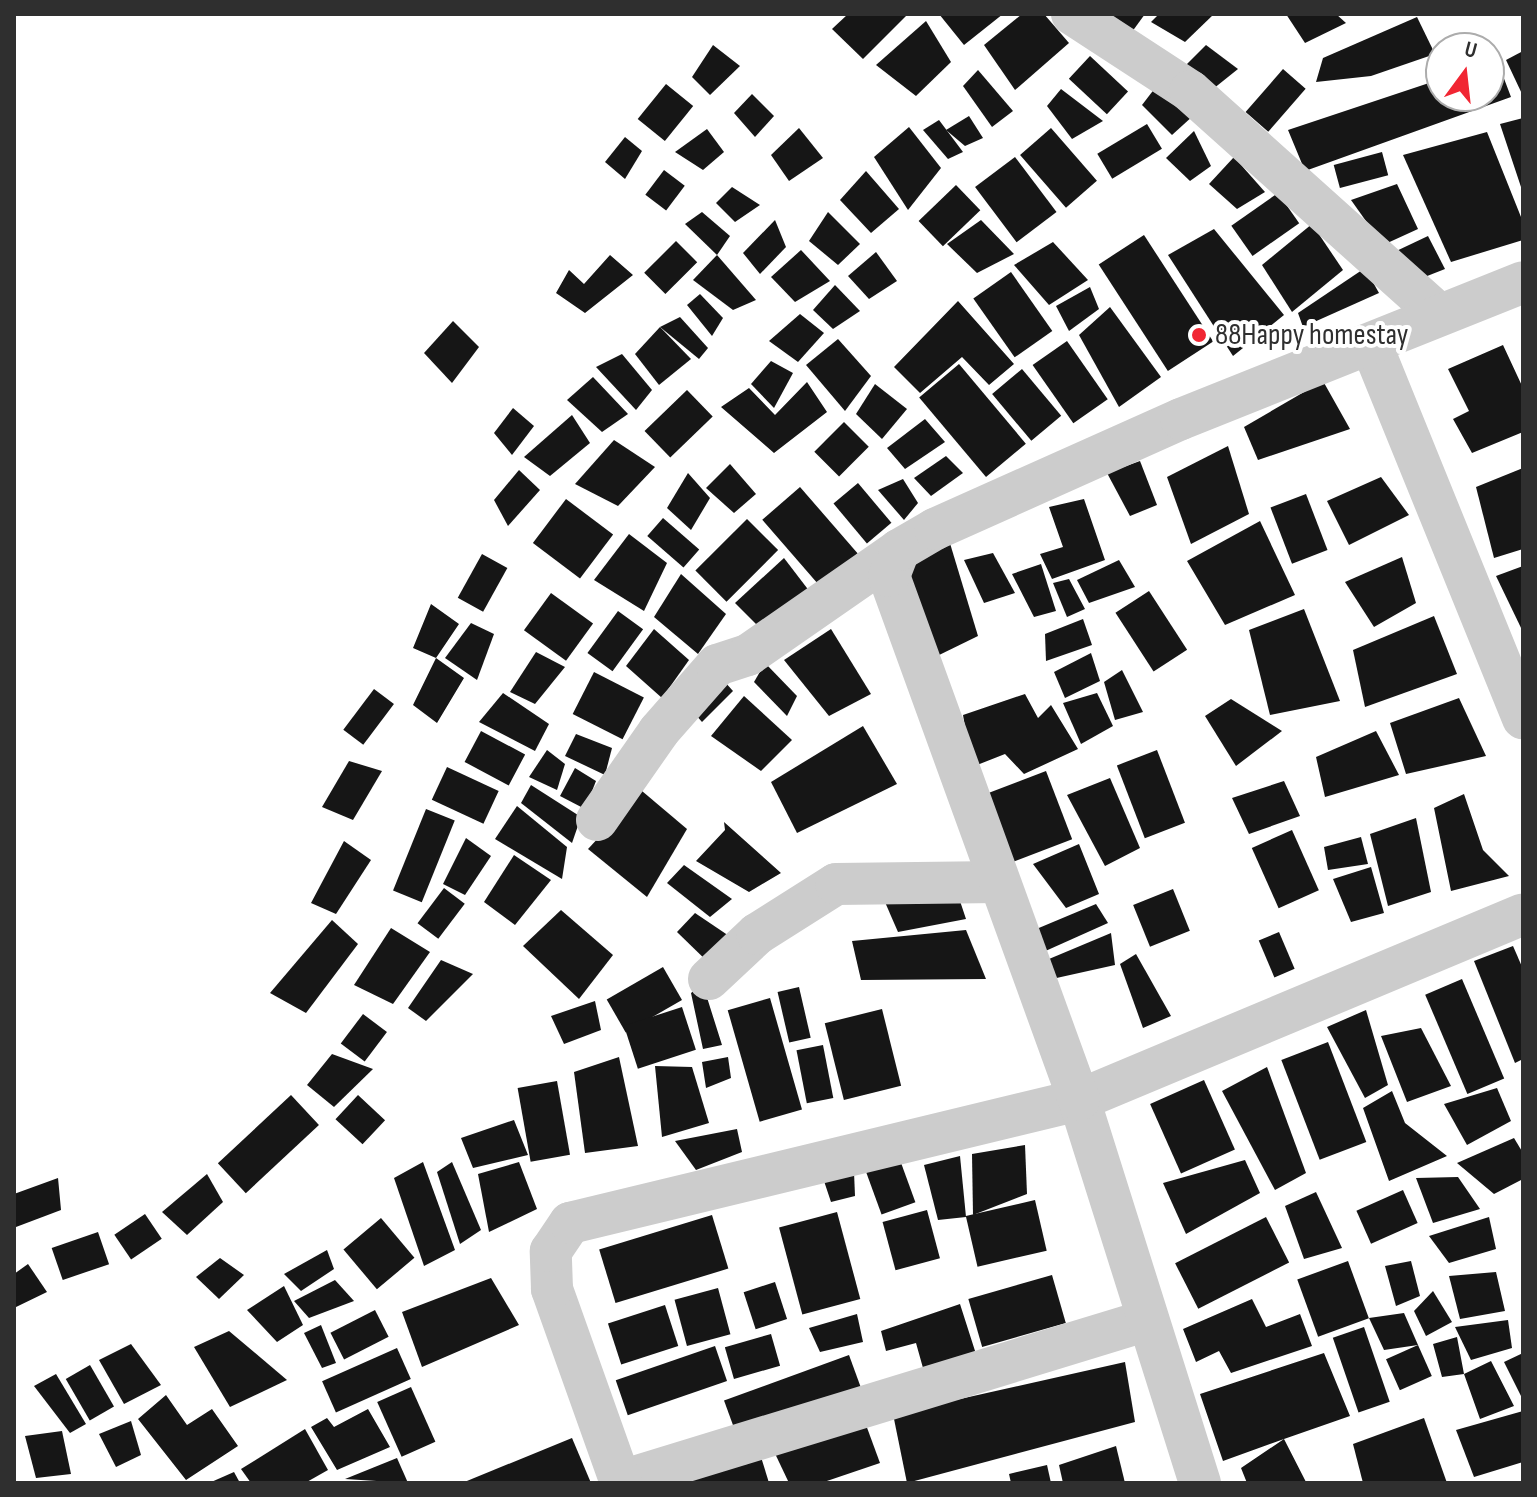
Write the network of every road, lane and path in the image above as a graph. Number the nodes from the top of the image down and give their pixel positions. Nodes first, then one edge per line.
1 (1072, 14) edge
2 (1523, 282) edge
3 (1437, 313) junction
4 (1371, 344) junction
5 (899, 550) junction
6 (1523, 718) edge
7 (597, 820) dead end
8 (998, 882) junction
9 (1523, 914) edge
10 (709, 979) dead end
11 (1079, 1100) junction
12 (1148, 1320) junction
13 (621, 1482) edge
14 (1200, 1483) edge

1 - 3 street
2 - 3 street
3 - 4 street
4 - 5 street
4 - 6 street
5 - 7 street
5 - 8 street
8 - 10 street
8 - 11 street
9 - 11 street
11 - 12 street
11 - 13 street
12 - 13 street
12 - 14 street

